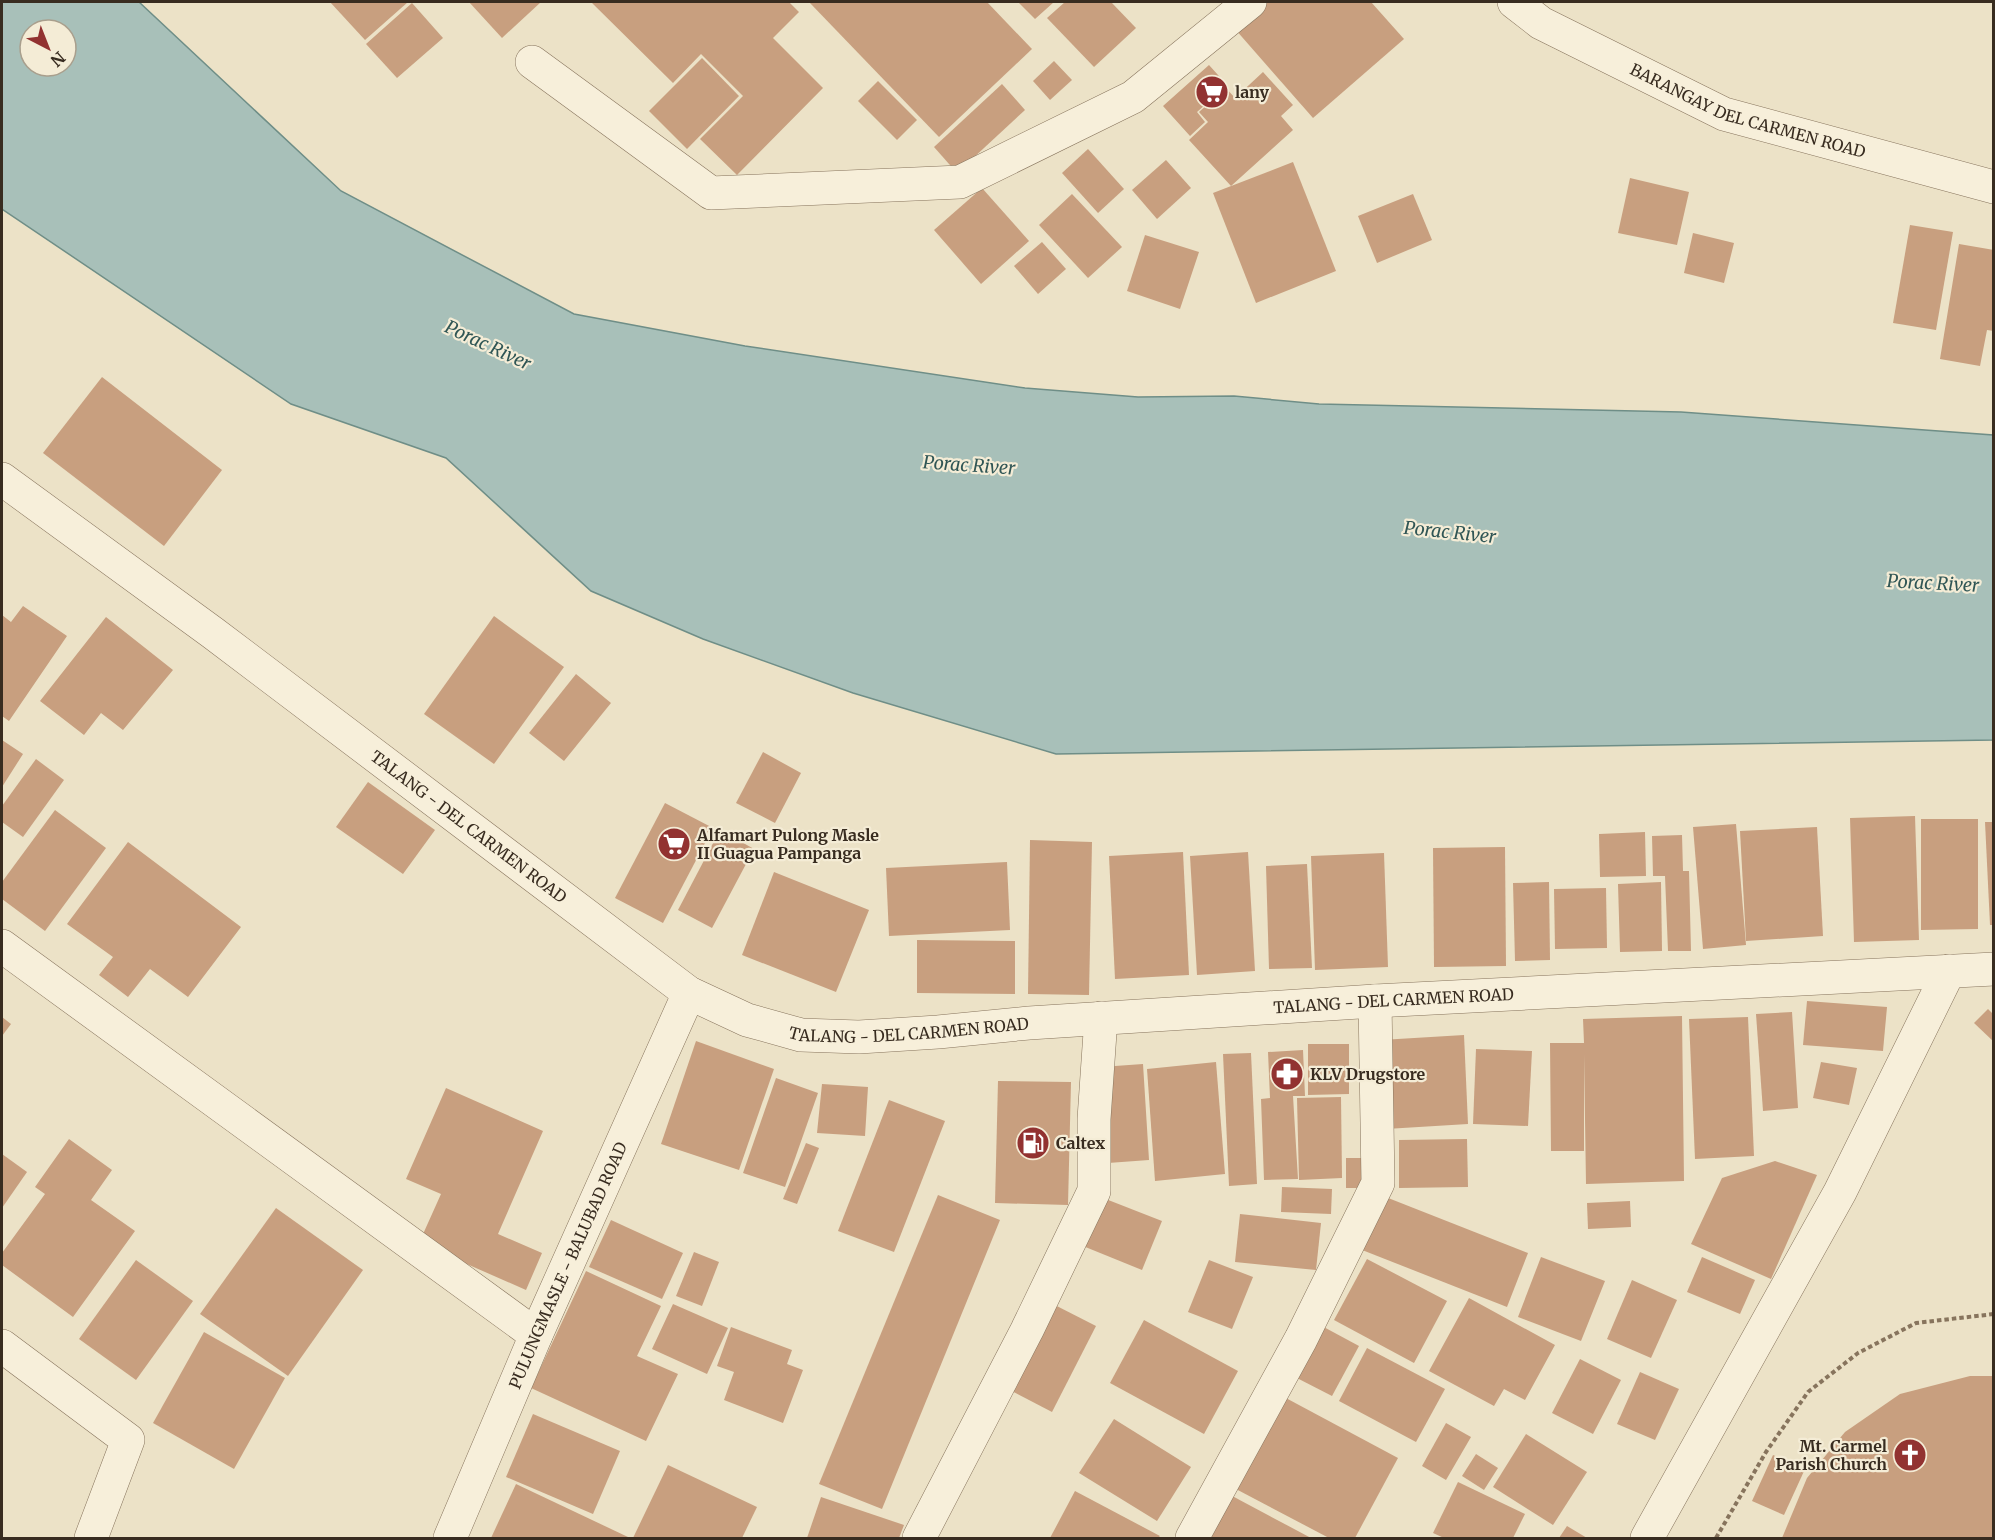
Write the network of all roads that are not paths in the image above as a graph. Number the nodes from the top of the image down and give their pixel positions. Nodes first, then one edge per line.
1 (1250, 2) edge
2 (1514, 2) edge
3 (532, 62) dead end
4 (1994, 187) edge
5 (2, 480) edge
6 (2, 946) edge
7 (1994, 969) edge
8 (1949, 971) junction
9 (689, 993) junction
10 (1375, 1001) junction
11 (1101, 1018) junction
12 (536, 1335) junction
13 (2, 1346) edge
14 (91, 1539) edge
15 (450, 1539) edge
16 (919, 1539) edge
17 (1192, 1539) edge
18 (1647, 1539) edge

1 - 3 street
2 - 4 street, BARANGAY DEL CARMEN ROAD
5 - 9 street, TALANG - DEL CARMEN ROAD
6 - 12 street
7 - 8 street, TALANG - DEL CARMEN ROAD
8 - 10 street, TALANG - DEL CARMEN ROAD
8 - 18 street
9 - 11 street, TALANG - DEL CARMEN ROAD
9 - 12 street, PULUNGMASLE - BALUBAD ROAD
10 - 11 street, TALANG - DEL CARMEN ROAD
10 - 17 street
11 - 16 street
12 - 15 street, PULUNGMASLE - BALUBAD ROAD
13 - 14 street

